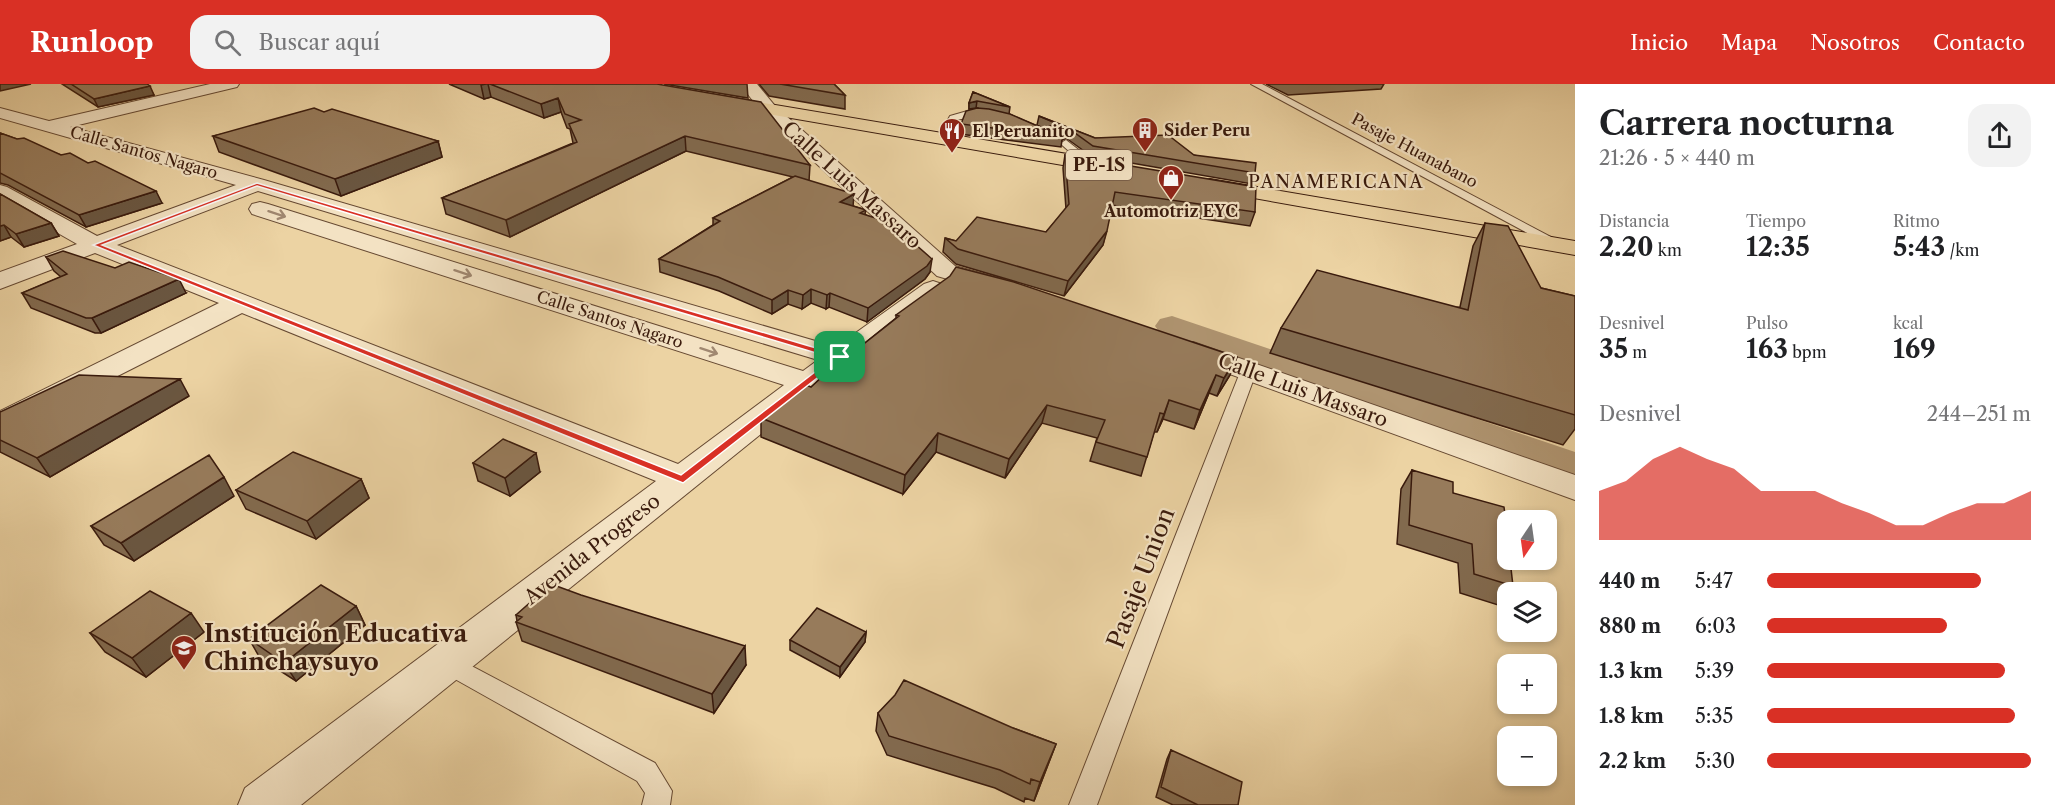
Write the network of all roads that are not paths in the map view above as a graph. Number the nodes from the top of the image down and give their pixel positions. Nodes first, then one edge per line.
1 (231, 84) edge
2 (748, 84) edge
3 (1255, 84) edge
4 (702, 98) edge
5 (769, 110) junction
6 (0, 113) edge
7 (1001, 116) edge
8 (52, 126) junction
9 (0, 131) edge
10 (943, 138) junction
11 (1066, 143) edge
12 (1090, 164) junction
13 (1125, 170) edge
14 (1194, 182) edge
15 (257, 184) junction
16 (0, 191) edge
17 (224, 197) junction
18 (96, 245) junction
19 (1570, 246) edge
20 (946, 271) junction
21 (0, 281) edge
22 (1021, 291) edge
23 (240, 303) junction
24 (1173, 344) edge
25 (840, 357) junction
26 (1249, 370) junction
27 (807, 382) junction
28 (0, 423) edge
29 (683, 479) junction
30 (1575, 488) edge
31 (445, 662) junction
32 (263, 805) edge
33 (656, 805) edge
34 (1083, 805) edge

1 - 8 street
2 - 5 street, Calle Luis Massaro
3 - 19 lane, Pasaje Huanabano
4 - 5 highway, PE-1S
5 - 10 highway, PE-1S
5 - 20 street, Calle Luis Massaro
6 - 8 street, Calle Santos Nagaro
7 - 10 lane
8 - 15 street, Calle Santos Nagaro
9 - 17 street, Calle Santos Nagaro
10 - 12 highway, PE-1S
11 - 12 lane
12 - 13 highway, PE-1S
14 - 19 highway
15 - 17 street
15 - 25 street, Calle Santos Nagaro
16 - 18 street
17 - 18 street
17 -> 27 street, Calle Santos Nagaro
18 - 21 street
18 - 23 street
20 - 22 street, Calle Luis Massaro
20 - 25 street, Avenida Progreso
23 - 28 street
23 - 29 street
24 - 26 street, Calle Luis Massaro
25 - 27 street, Avenida Progreso
26 - 30 street, Calle Luis Massaro
26 - 34 lane, Pasaje Union
27 - 29 street, Avenida Progreso
29 - 31 street, Avenida Progreso
31 - 32 street, Avenida Progreso
31 - 33 lane

